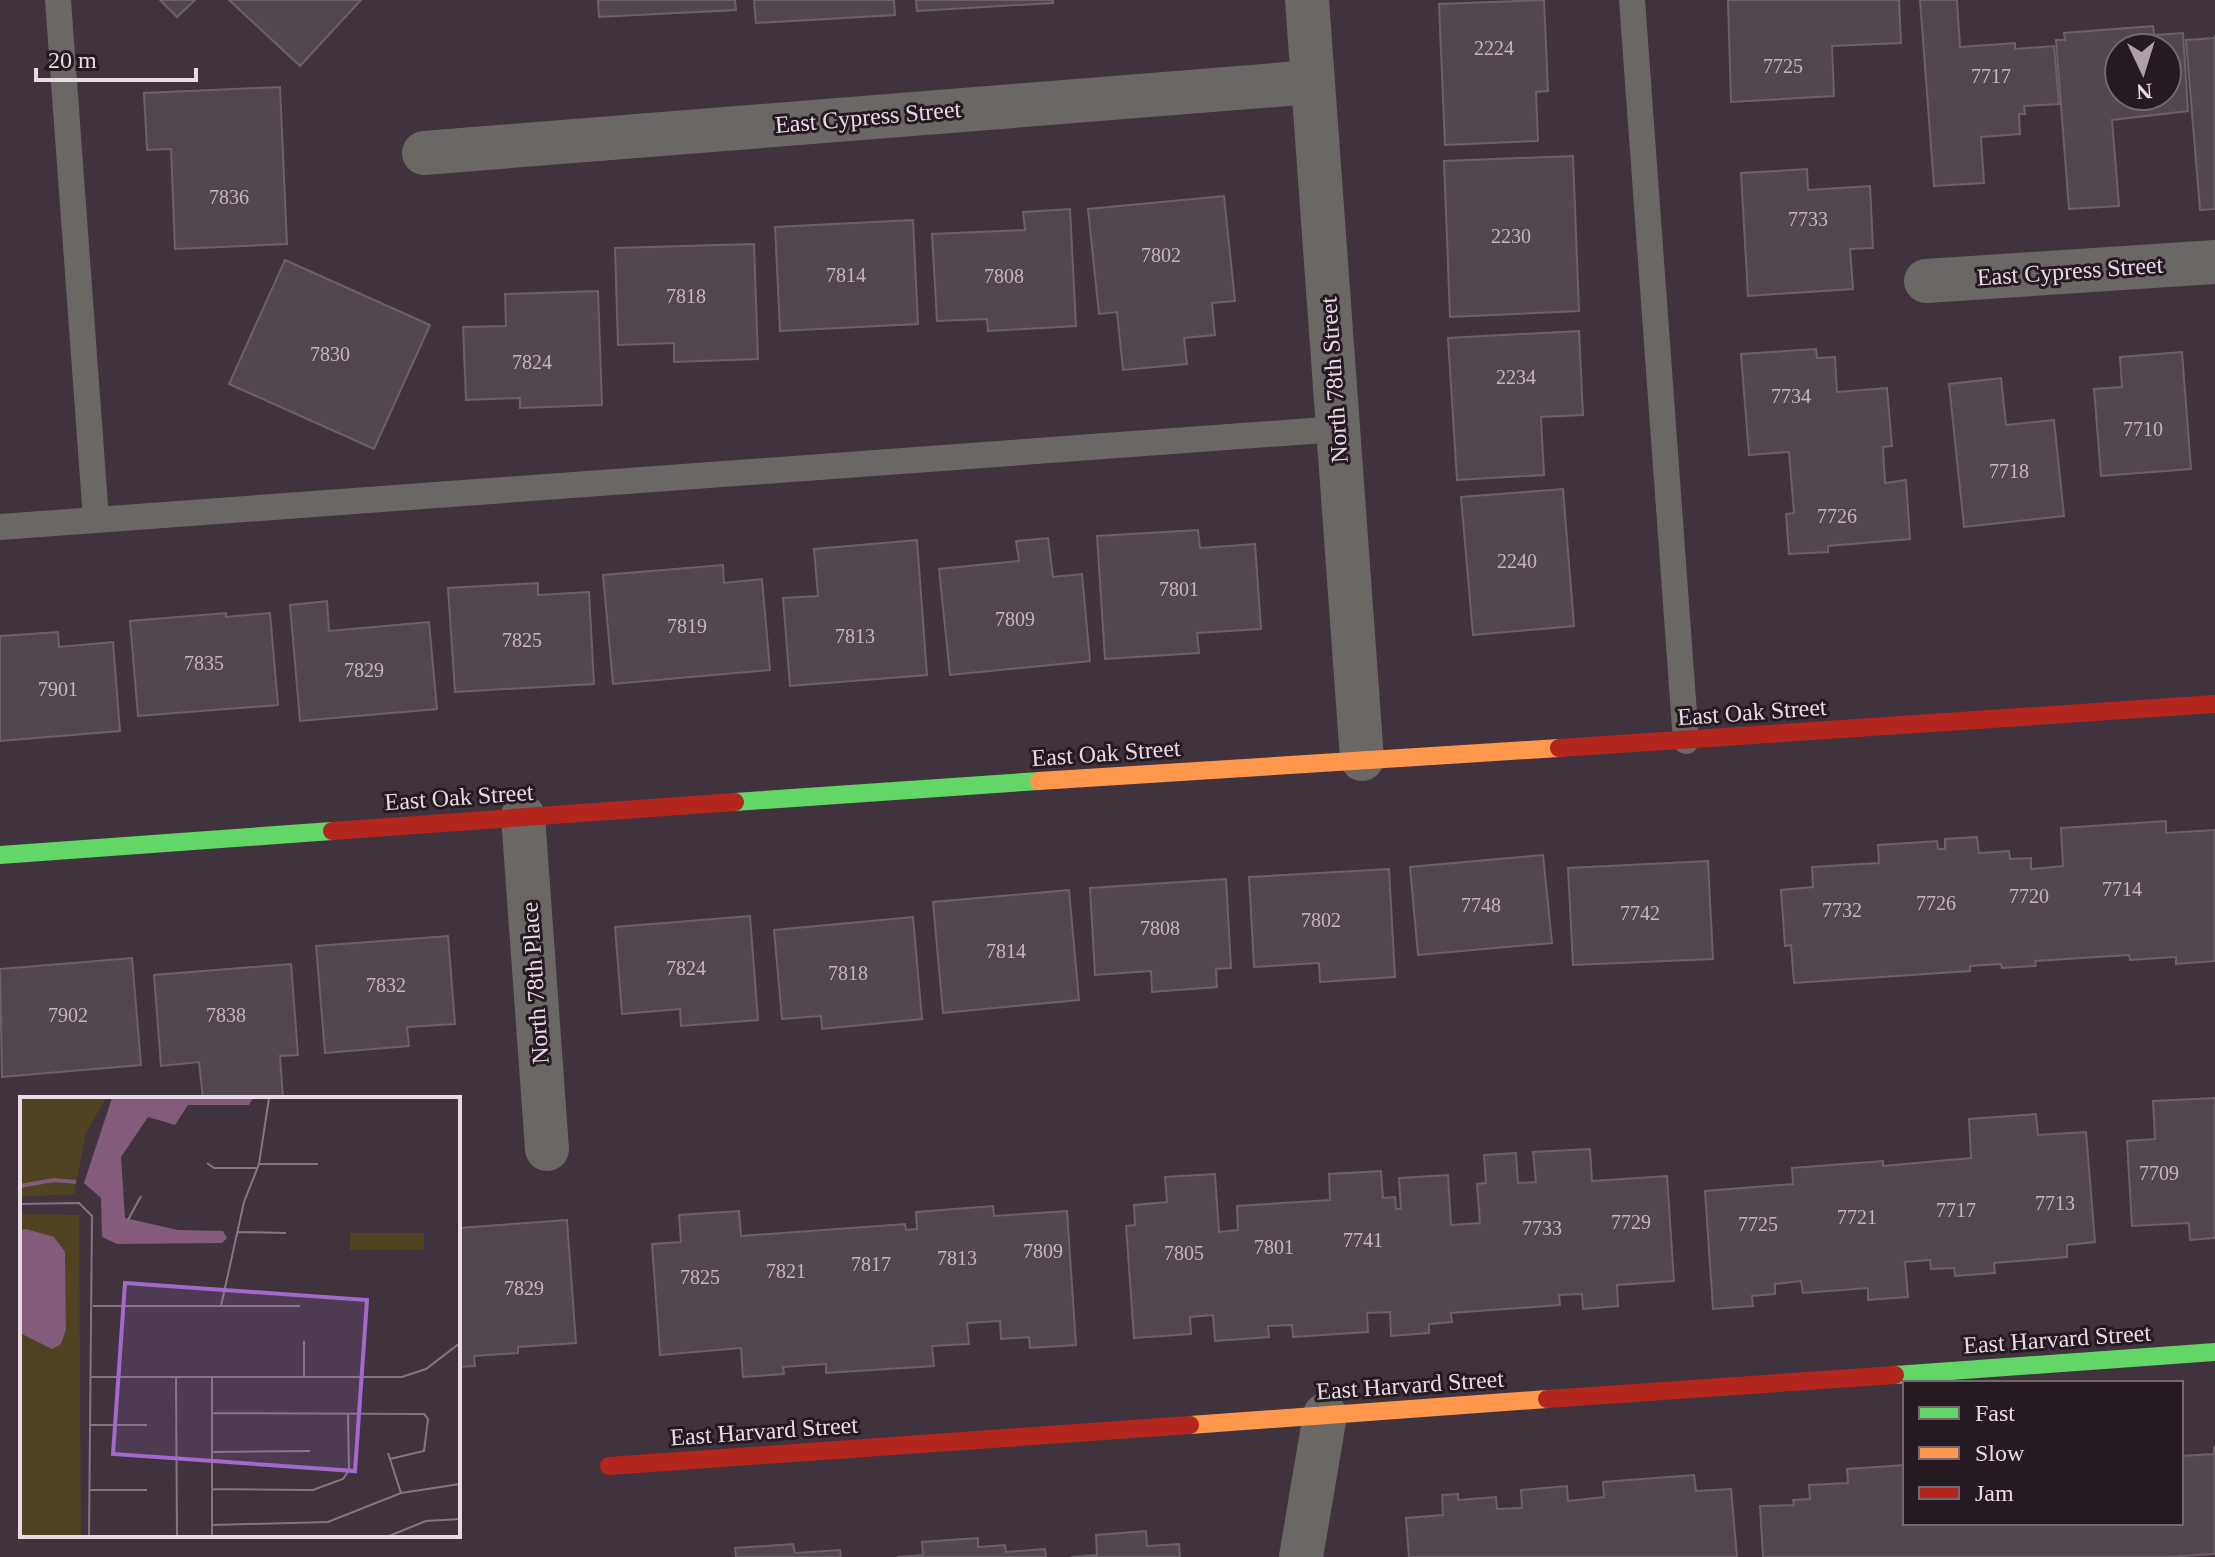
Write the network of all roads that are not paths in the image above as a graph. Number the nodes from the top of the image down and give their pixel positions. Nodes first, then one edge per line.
1 (58, 0) edge
2 (1307, 0) edge
3 (1632, 0) edge
4 (1313, 82) junction
5 (424, 153) dead end
6 (2215, 262) edge
7 (1926, 281) dead end
8 (1338, 429) junction
9 (96, 519) junction
10 (0, 527) edge
11 (2215, 704) edge
12 (1686, 741) junction
13 (1362, 759) junction
14 (523, 816) junction
15 (0, 855) edge
16 (547, 1149) dead end
17 (2215, 1352) edge
18 (1325, 1415) junction
19 (609, 1466) dead end
20 (1301, 1557) edge

1 - 9 lane
2 - 4 street, North 78th Street
3 - 12 lane
4 - 5 street, East Cypress Street
4 - 8 street, North 78th Street
6 - 7 street, East Cypress Street
8 - 9 lane
8 - 13 street, North 78th Street
9 - 10 lane
11 - 12 street, East Oak Street
12 - 13 street, East Oak Street
13 - 14 street, East Oak Street
14 - 15 street, East Oak Street
14 - 16 street, North 78th Place
17 - 18 street, East Harvard Street
18 - 19 street, East Harvard Street
18 - 20 street

